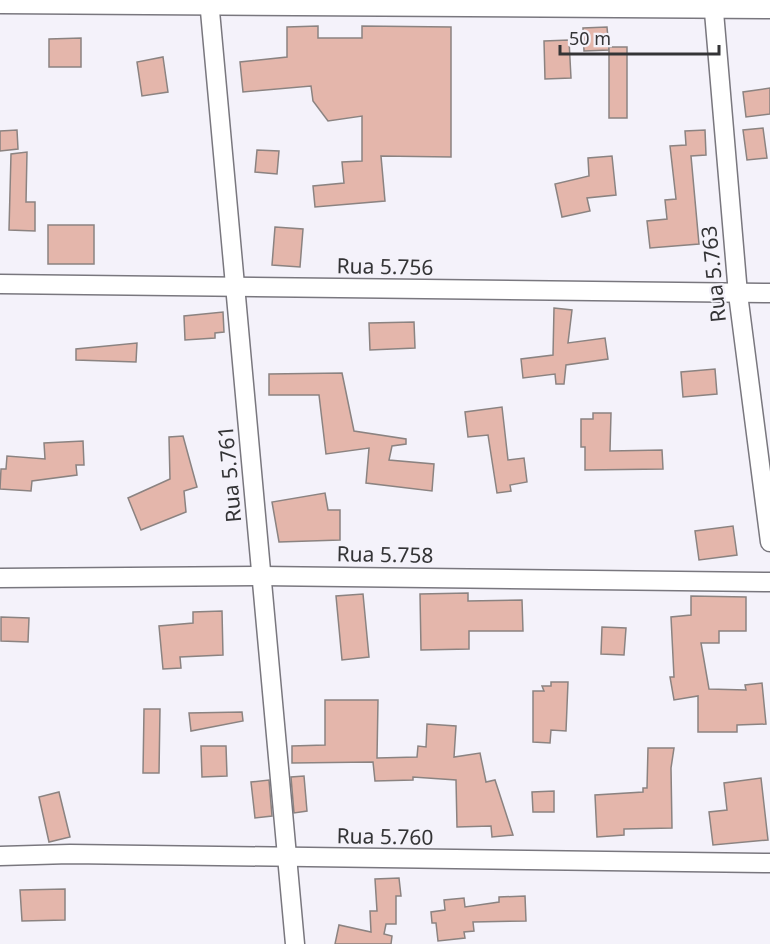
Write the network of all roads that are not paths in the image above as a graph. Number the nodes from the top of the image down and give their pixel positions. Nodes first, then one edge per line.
1 (209, 2) edge
2 (0, 4) edge
3 (714, 5) edge
4 (770, 9) edge
5 (0, 285) edge
6 (237, 287) junction
7 (770, 293) edge
8 (738, 294) junction
9 (770, 542) edge
10 (261, 576) junction
11 (0, 578) edge
12 (770, 582) edge
13 (0, 856) edge
14 (285, 858) junction
15 (770, 863) edge
16 (295, 944) edge

1 - 2 street
1 - 3 street
1 - 6 street, Rua 5.761
3 - 4 street
3 - 8 street, Rua 5.763
5 - 6 street, Rua 5.756
6 - 8 street, Rua 5.756
6 - 10 street, Rua 5.761
7 - 8 street, Rua 5.756
8 - 9 street, Rua 5.763
10 - 11 street, Rua 5.758
10 - 12 street, Rua 5.758
10 - 14 street, Rua 5.761
13 - 14 street, Rua 5.760
14 - 15 street, Rua 5.760
14 - 16 street, Rua 5.761

